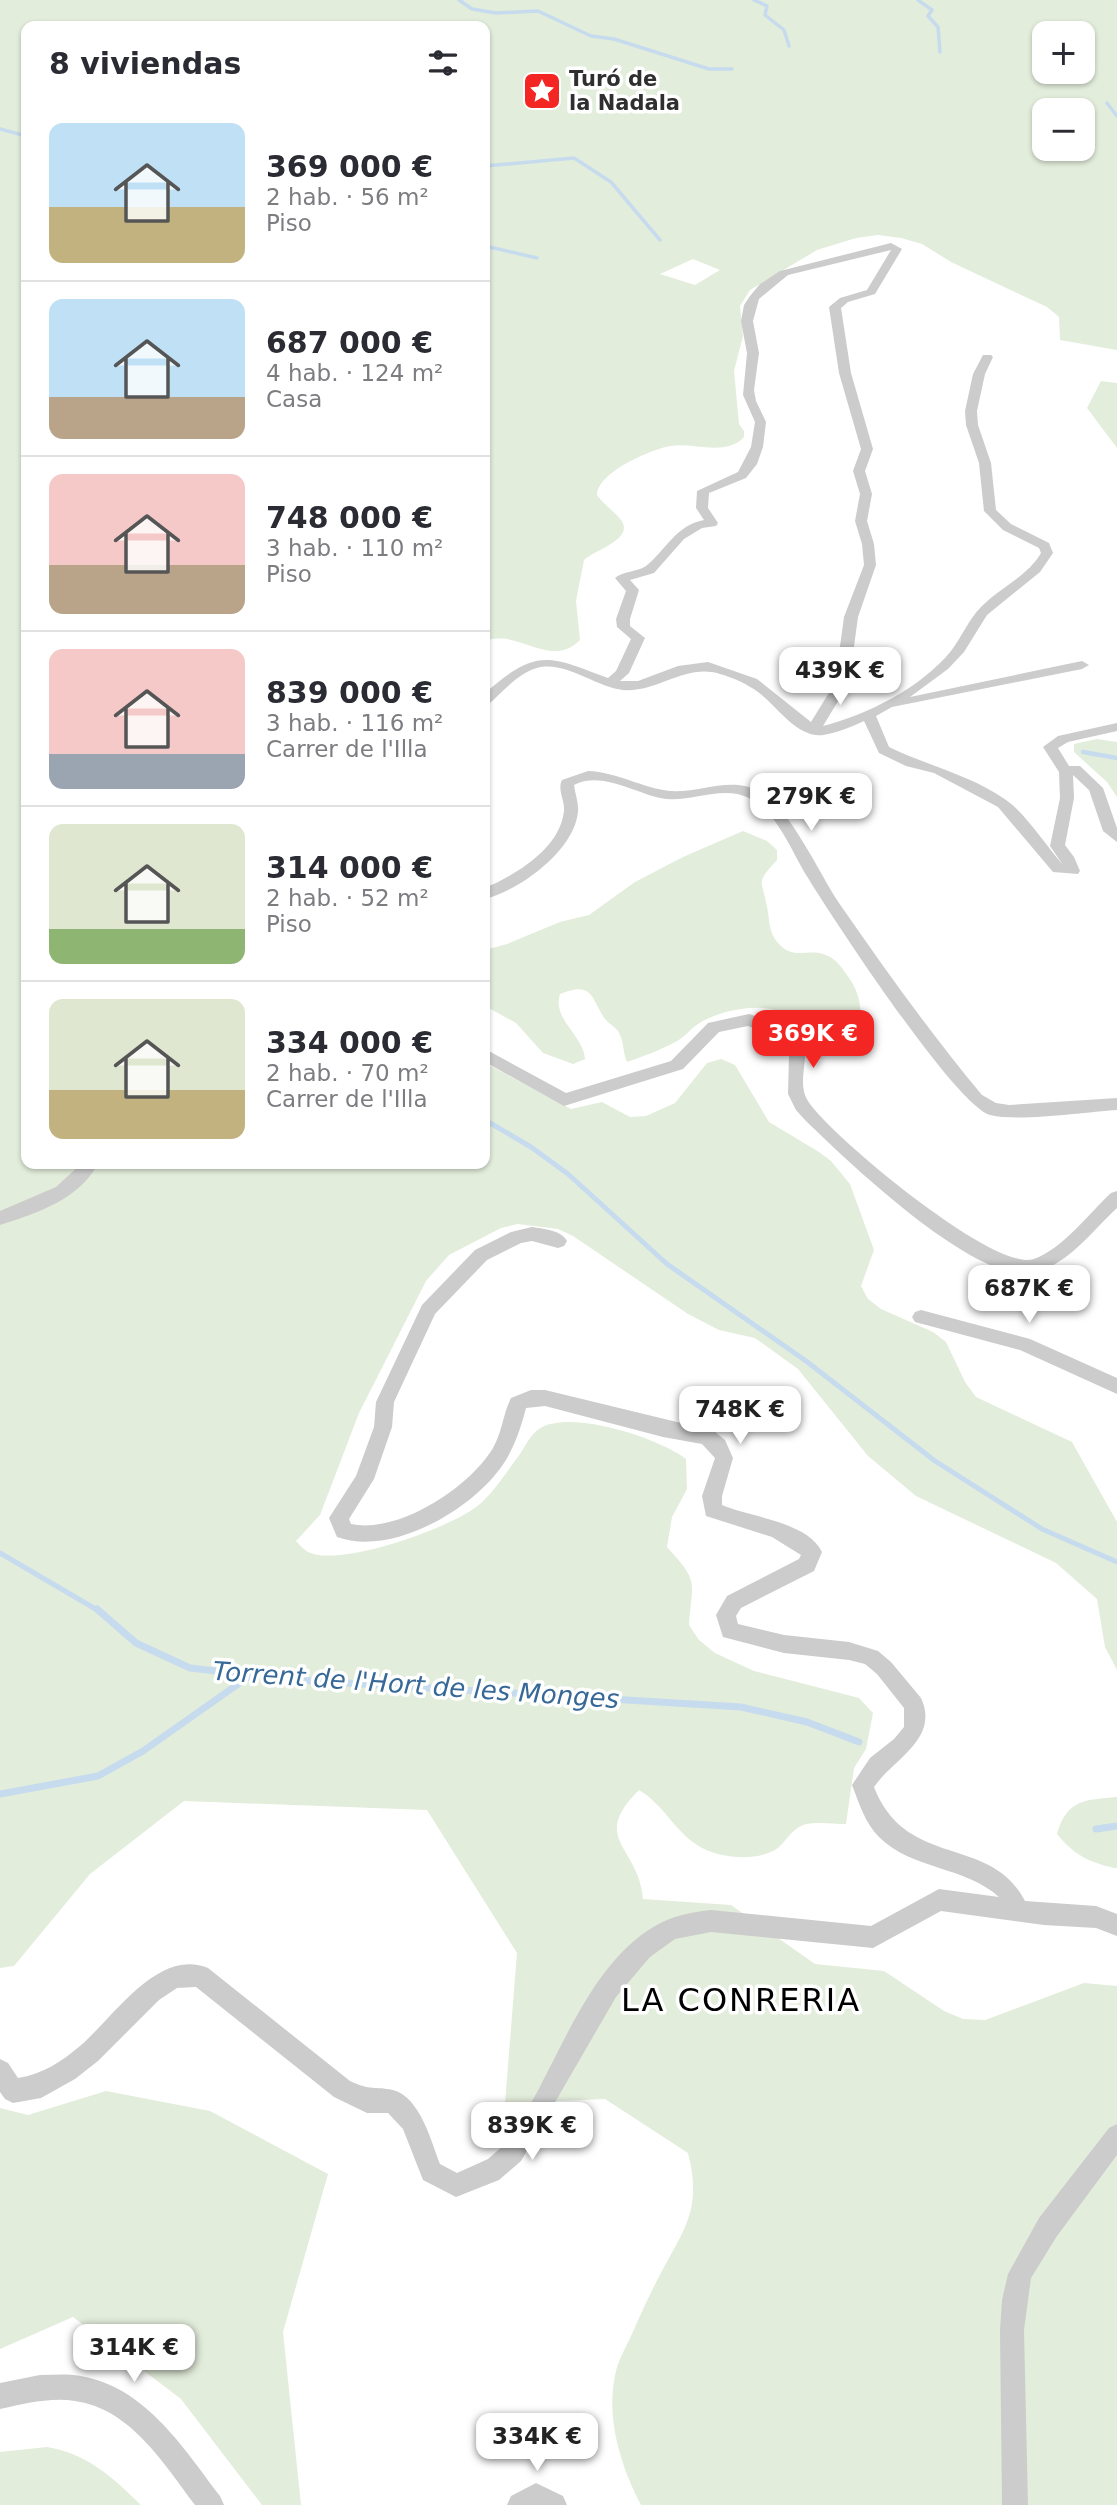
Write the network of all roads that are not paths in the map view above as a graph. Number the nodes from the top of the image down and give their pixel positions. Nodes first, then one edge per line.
1 (987, 357) dead end
2 (1082, 666) dead end
3 (609, 684) junction
4 (490, 696) edge
5 (883, 707) junction
6 (868, 714) junction
7 (1117, 727) edge
8 (814, 729) junction
9 (1066, 771) junction
10 (1117, 837) edge
11 (490, 892) edge
12 (490, 1058) edge
13 (1117, 1104) edge
14 (85, 1169) edge
15 (1117, 1198) edge
16 (0, 1218) edge
17 (558, 1241) dead end
18 (921, 1317) dead end
19 (1117, 1386) edge
20 (1018, 1910) junction
21 (1117, 1925) edge
22 (0, 2071) edge
23 (1117, 2136) edge
24 (0, 2396) edge
25 (211, 2505) edge
26 (520, 2505) edge
27 (554, 2505) edge
28 (1015, 2505) edge

1 - 5 street
2 - 5 street
3 - 4 street
3 - 8 street
3 - 8 street
5 - 6 street
6 - 8 street
6 - 9 street
7 - 9 street
9 - 10 street
11 - 13 street
12 - 15 street
14 - 16 street
17 - 20 street
18 - 19 street
20 - 21 street
20 - 22 street
23 - 28 street
24 - 25 street
26 - 27 street

